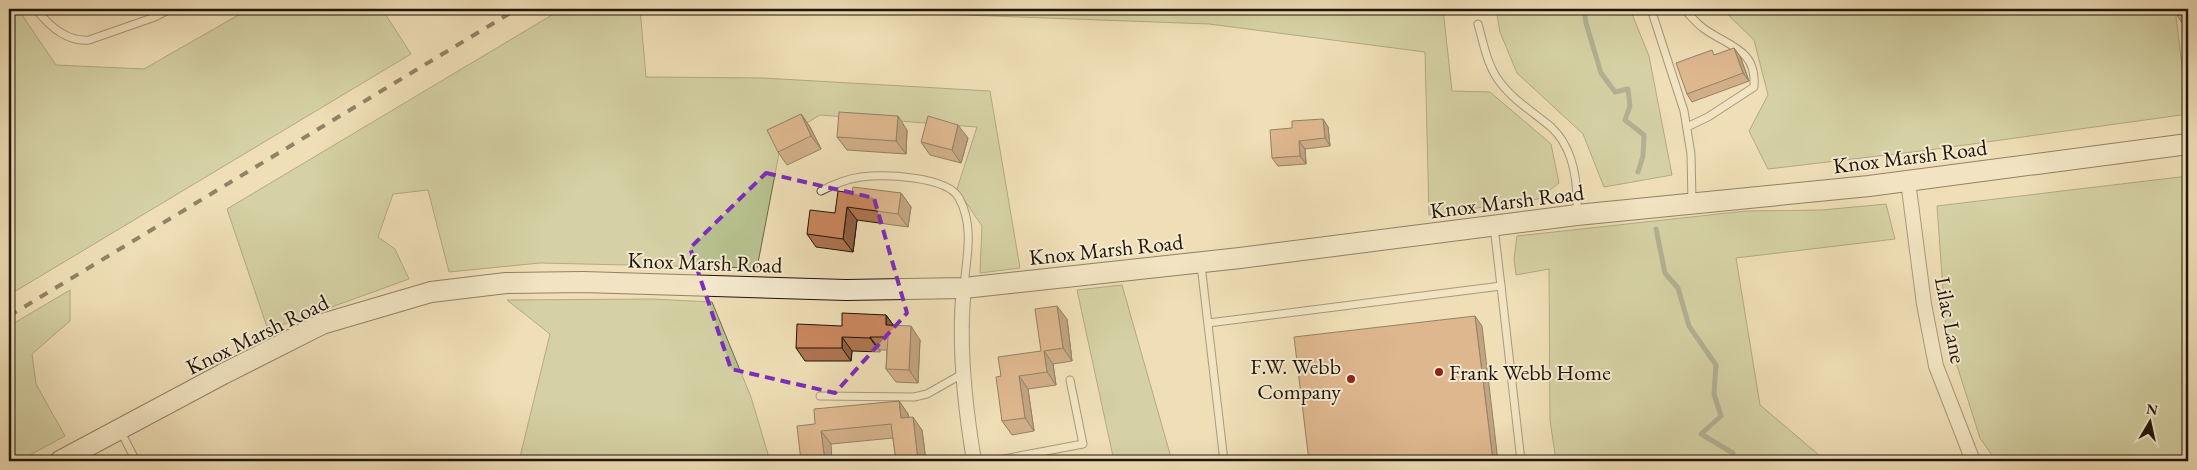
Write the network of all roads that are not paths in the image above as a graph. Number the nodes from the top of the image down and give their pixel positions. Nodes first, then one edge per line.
1 (36, 9) edge
2 (170, 9) edge
3 (1651, 9) edge
4 (1684, 9) edge
5 (1478, 24) dead end
6 (1687, 127) junction
7 (2188, 144) edge
8 (1908, 182) junction
9 (821, 191) dead end
10 (1692, 204) junction
11 (1577, 215) junction
12 (1494, 227) junction
13 (1201, 262) junction
14 (1500, 286) junction
15 (964, 288) junction
16 (1208, 323) junction
17 (964, 373) junction
18 (1070, 380) dead end
19 (820, 396) dead end
20 (120, 430) junction
21 (60, 461) edge
22 (136, 461) edge
23 (974, 461) edge
24 (993, 461) edge
25 (1224, 461) edge
26 (1521, 461) edge
27 (1973, 461) edge

1 - 2 lane
3 - 6 lane
4 - 6 lane
5 - 11 lane
6 - 10 lane
7 - 8 main road, Knox Marsh Road
8 - 10 main road, Knox Marsh Road
8 - 27 street, Lilac Lane
9 - 15 lane
10 - 11 main road, Knox Marsh Road
11 - 12 main road, Knox Marsh Road
12 - 13 main road, Knox Marsh Road
12 - 14 lane
13 - 15 main road, Knox Marsh Road
13 - 16 lane
14 - 16 lane
14 - 26 lane
15 - 17 street
15 - 20 main road, Knox Marsh Road
16 - 25 lane
17 - 19 lane
17 - 23 street
18 - 24 lane
20 - 21 main road, Knox Marsh Road
20 - 22 lane

